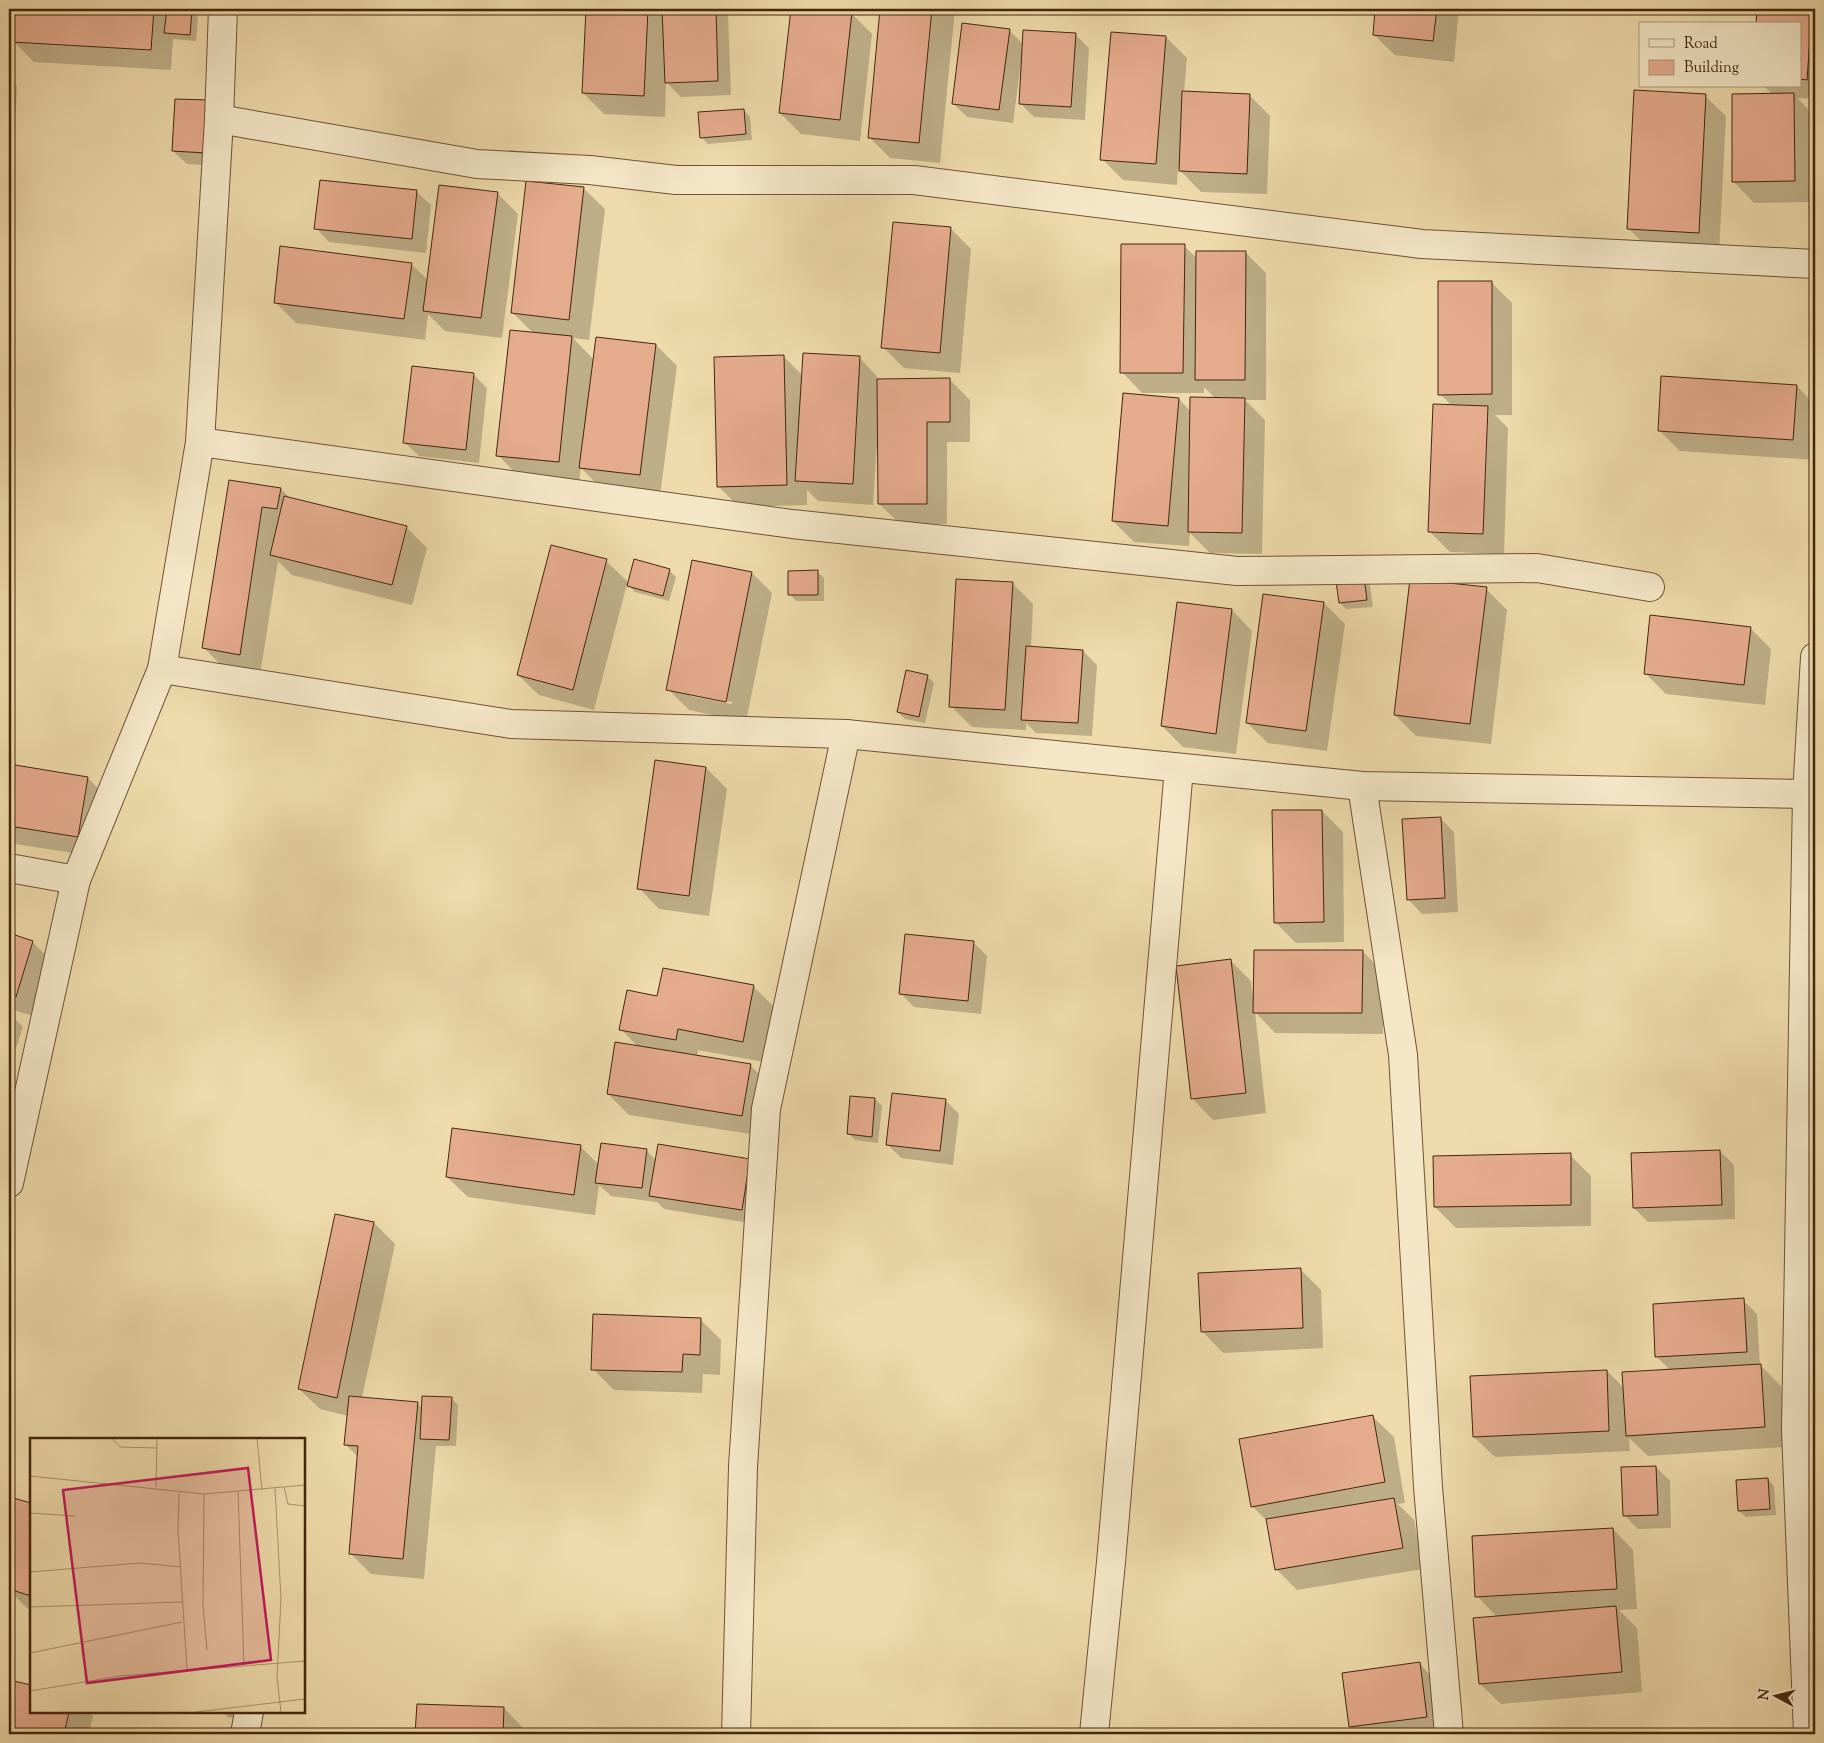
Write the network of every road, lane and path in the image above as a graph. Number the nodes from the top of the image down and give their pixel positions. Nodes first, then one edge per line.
1 (223, 9) edge
2 (219, 119) junction
3 (1815, 264) edge
4 (200, 442) junction
5 (1650, 588) dead end
6 (1815, 657) edge
7 (162, 669) junction
8 (846, 734) junction
9 (1179, 768) junction
10 (1362, 786) junction
11 (1807, 794) junction
12 (9, 868) edge
13 (76, 880) junction
14 (9, 1184) edge
15 (249, 1713) edge
16 (245, 1734) edge
17 (736, 1734) edge
18 (1094, 1734) edge
19 (1449, 1734) edge
20 (1808, 1734) edge

1 - 2 street
2 - 3 street
2 - 4 street
4 - 5 street
4 - 7 street
6 - 11 street
7 - 8 street
7 - 13 street
8 - 9 street
8 - 17 street
9 - 10 street
9 - 18 street
10 - 11 street
10 - 19 street
11 - 20 street
12 - 13 street
13 - 14 street
15 - 16 street

